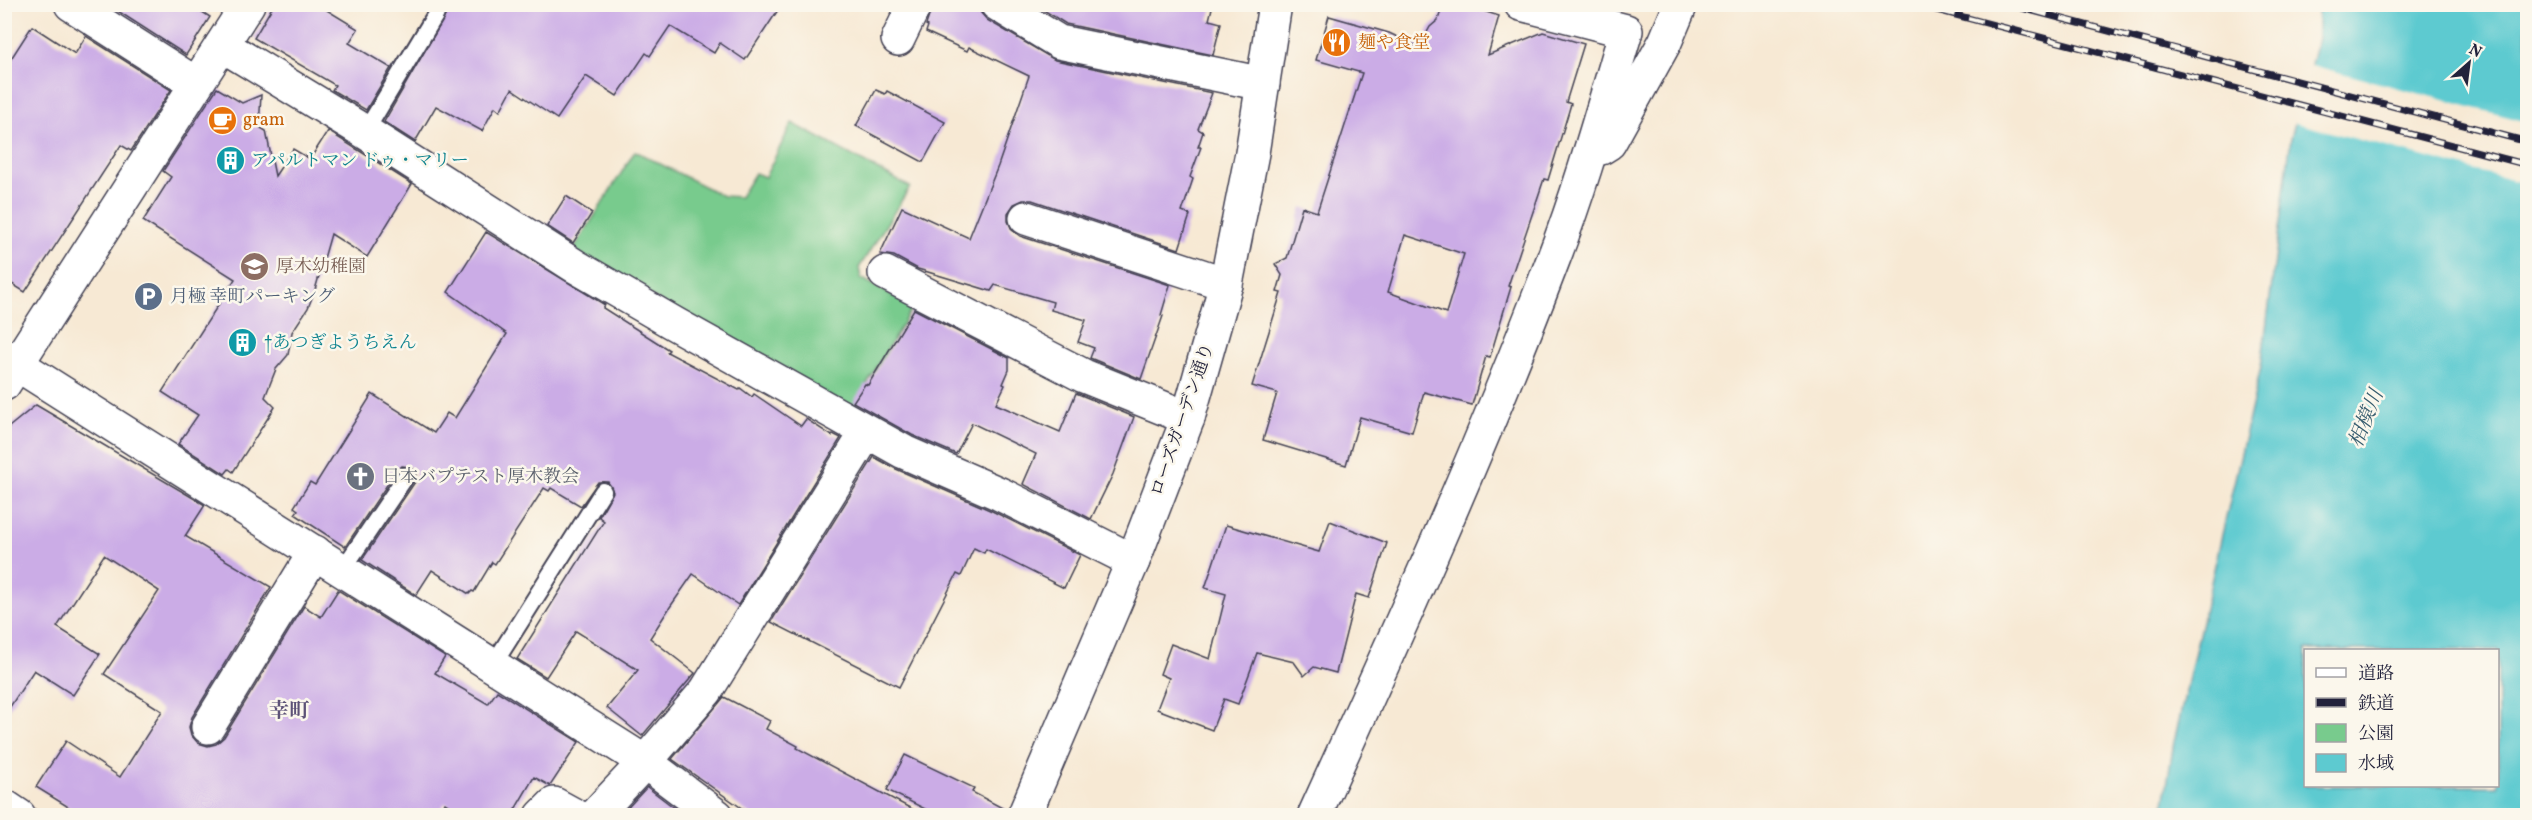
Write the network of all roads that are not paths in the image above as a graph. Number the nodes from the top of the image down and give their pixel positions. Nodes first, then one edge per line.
1 (71, 4) edge
2 (248, 4) edge
3 (915, 4) edge
4 (997, 4) edge
5 (1275, 4) edge
6 (1521, 4) edge
7 (1681, 4) edge
8 (435, 14) dead end
9 (894, 33) dead end
10 (222, 45) junction
11 (196, 84) junction
12 (1263, 84) junction
13 (365, 132) junction
14 (1590, 155) junction
15 (1026, 218) dead end
16 (885, 273) dead end
17 (1226, 284) junction
18 (9, 368) edge
19 (1188, 418) junction
20 (867, 432) junction
21 (406, 476) dead end
22 (603, 491) dead end
23 (315, 552) junction
24 (1133, 561) junction
25 (343, 569) junction
26 (493, 665) junction
27 (208, 727) dead end
28 (645, 762) junction
29 (4, 806) edge
30 (19, 816) edge
31 (543, 816) edge
32 (576, 816) edge
33 (594, 816) edge
34 (717, 816) edge
35 (1024, 816) edge
36 (1314, 816) edge

1 - 11 street
2 - 10 street
3 - 9 street
4 - 12 street
5 - 12 street, ローズガーデン通り
6 - 14 street
7 - 14 street
8 - 13 lane
10 - 11 street
10 - 13 street
11 - 18 street
12 - 17 street, ローズガーデン通り
13 - 20 street
14 - 36 street
15 - 17 street
16 - 19 street
17 - 19 street, ローズガーデン通り
18 - 23 street
19 - 24 street, ローズガーデン通り
20 - 24 street
20 - 28 street
21 - 25 lane
22 - 26 lane
23 - 25 street
23 - 27 street
24 - 35 street, ローズガーデン通り
25 - 26 street
26 - 28 street
28 - 33 street
28 - 34 street
29 - 30 street
31 - 32 street

